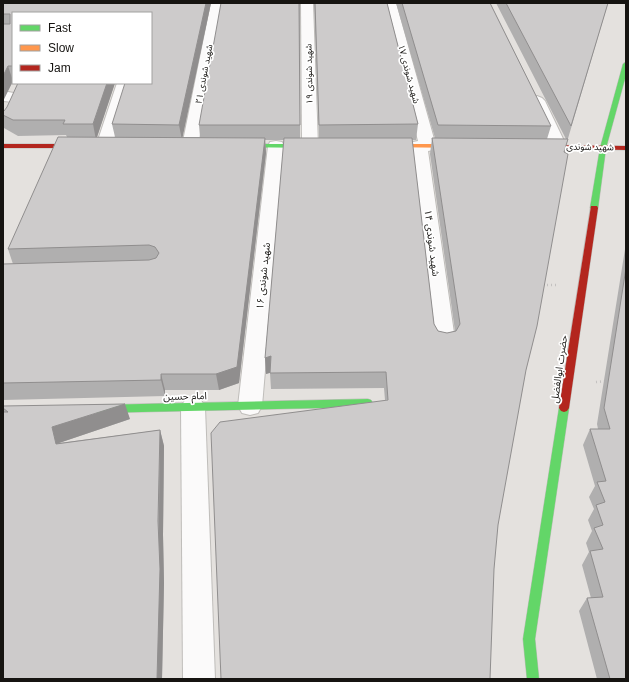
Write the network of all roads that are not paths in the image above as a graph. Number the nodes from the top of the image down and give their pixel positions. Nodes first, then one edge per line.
1 (217, 3) edge
2 (307, 3) edge
3 (390, 3) edge
4 (626, 64) edge
5 (124, 84) edge
6 (532, 92) edge
7 (3, 146) edge
8 (108, 146) joint
9 (190, 146) edge
10 (230, 146) edge
11 (276, 146) junction
12 (310, 146) junction
13 (326, 146) edge
14 (373, 146) edge
15 (424, 146) junction
16 (475, 146) edge
17 (528, 146) edge
18 (559, 147) junction
19 (603, 148) junction
20 (626, 148) edge
21 (444, 340) edge
22 (368, 403) edge
23 (250, 406) junction
24 (193, 407) junction
25 (90, 409) edge
26 (200, 679) edge
27 (533, 679) edge

1 - 9 street, شهید شوندی ۲۱
2 - 12 street, شهید شوندی ۱۹
3 - 15 street, شهید شوندی ۱۷
4 - 19 street, حضرت ابوالفضل
5 - 8 street
6 - 18 street
7 - 8 street
10 - 11 street
11 - 12 street
11 - 23 street, شهید شوندی ۱۶
12 - 13 street
14 - 15 street
15 - 16 street
15 - 21 street, شهید شوندی ۱۴
17 - 18 street, شهید شوندی
18 - 19 street, شهید شوندی
19 - 20 street, شهید شوندی
19 - 27 street, حضرت ابوالفضل
22 - 23 street, امام حسین
23 - 24 street, امام حسین
24 - 25 street, امام حسین
24 - 26 street

